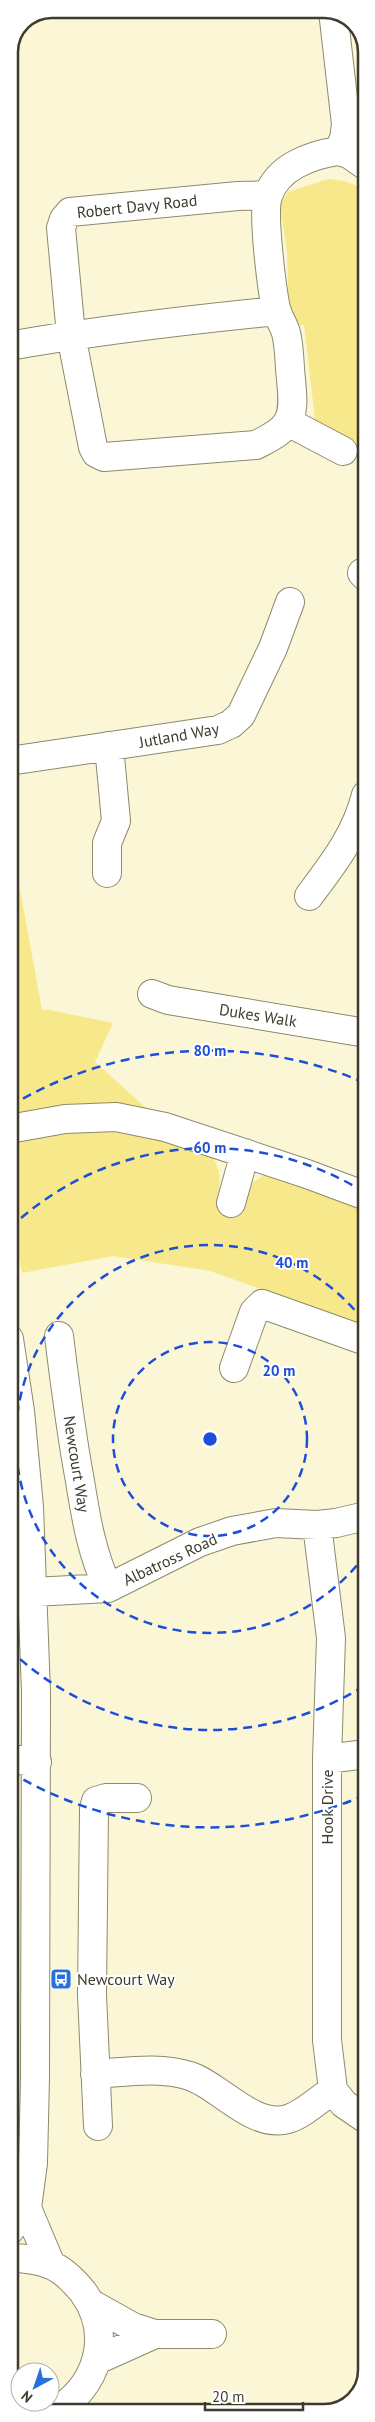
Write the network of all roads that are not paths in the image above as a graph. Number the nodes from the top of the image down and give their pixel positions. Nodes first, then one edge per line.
1 (334, 19) edge
2 (338, 151) junction
3 (357, 160) edge
4 (268, 195) junction
5 (277, 311) junction
6 (71, 334) junction
7 (18, 344) edge
8 (288, 422) junction
9 (343, 451) dead end
10 (290, 602) dead end
11 (110, 746) junction
12 (18, 760) edge
13 (357, 822) edge
14 (107, 874) dead end
15 (309, 896) dead end
16 (152, 994) dead end
17 (357, 1032) edge
18 (18, 1127) edge
19 (245, 1153) junction
20 (357, 1193) edge
21 (231, 1203) dead end
22 (59, 1336) dead end
23 (358, 1338) edge
24 (234, 1368) dead end
25 (18, 1412) edge
26 (358, 1518) edge
27 (317, 1525) junction
28 (108, 1588) junction
29 (34, 1592) junction
30 (358, 1755) edge
31 (327, 1759) junction
32 (18, 1760) edge
33 (37, 1762) junction
34 (137, 1798) dead end
35 (96, 2074) junction
36 (333, 2090) junction
37 (358, 2113) edge
38 (98, 2126) dead end
39 (28, 2208) junction
40 (18, 2220) edge
41 (18, 2258) edge
42 (51, 2265) junction
43 (90, 2303) junction
44 (154, 2334) junction
45 (212, 2334) dead end
46 (97, 2360) junction
47 (68, 2404) edge

1 - 2 street
2 - 3 street
2 - 4 street
4 - 5 street
4 - 6 street, Robert Davy Road
5 - 6 street
5 - 8 street
6 - 7 street
6 - 8 street, Robert Davy Road
8 - 9 street
10 - 11 street, Jutland Way
11 - 12 street, Jutland Way
11 - 14 street
13 - 15 street
16 - 17 street, Dukes Walk
18 - 19 street
19 - 20 street
19 - 21 street
22 - 28 street, Newcourt Way
23 - 24 street
25 - 29 street
26 - 27 street, Albatross Road
27 - 28 street, Albatross Road
27 - 31 street, Hook Drive
28 - 29 street, Albatross Road
29 - 33 street
30 - 31 street
31 - 36 street, Hook Drive
32 - 33 street
33 - 39 street
34 - 35 street
35 - 36 street
35 - 38 street
36 - 37 street
39 - 40 street
39 - 42 street
41 - 42 street
42 - 43 street
43 - 44 street
43 - 46 street
44 - 45 street
44 - 46 street
46 - 47 street

